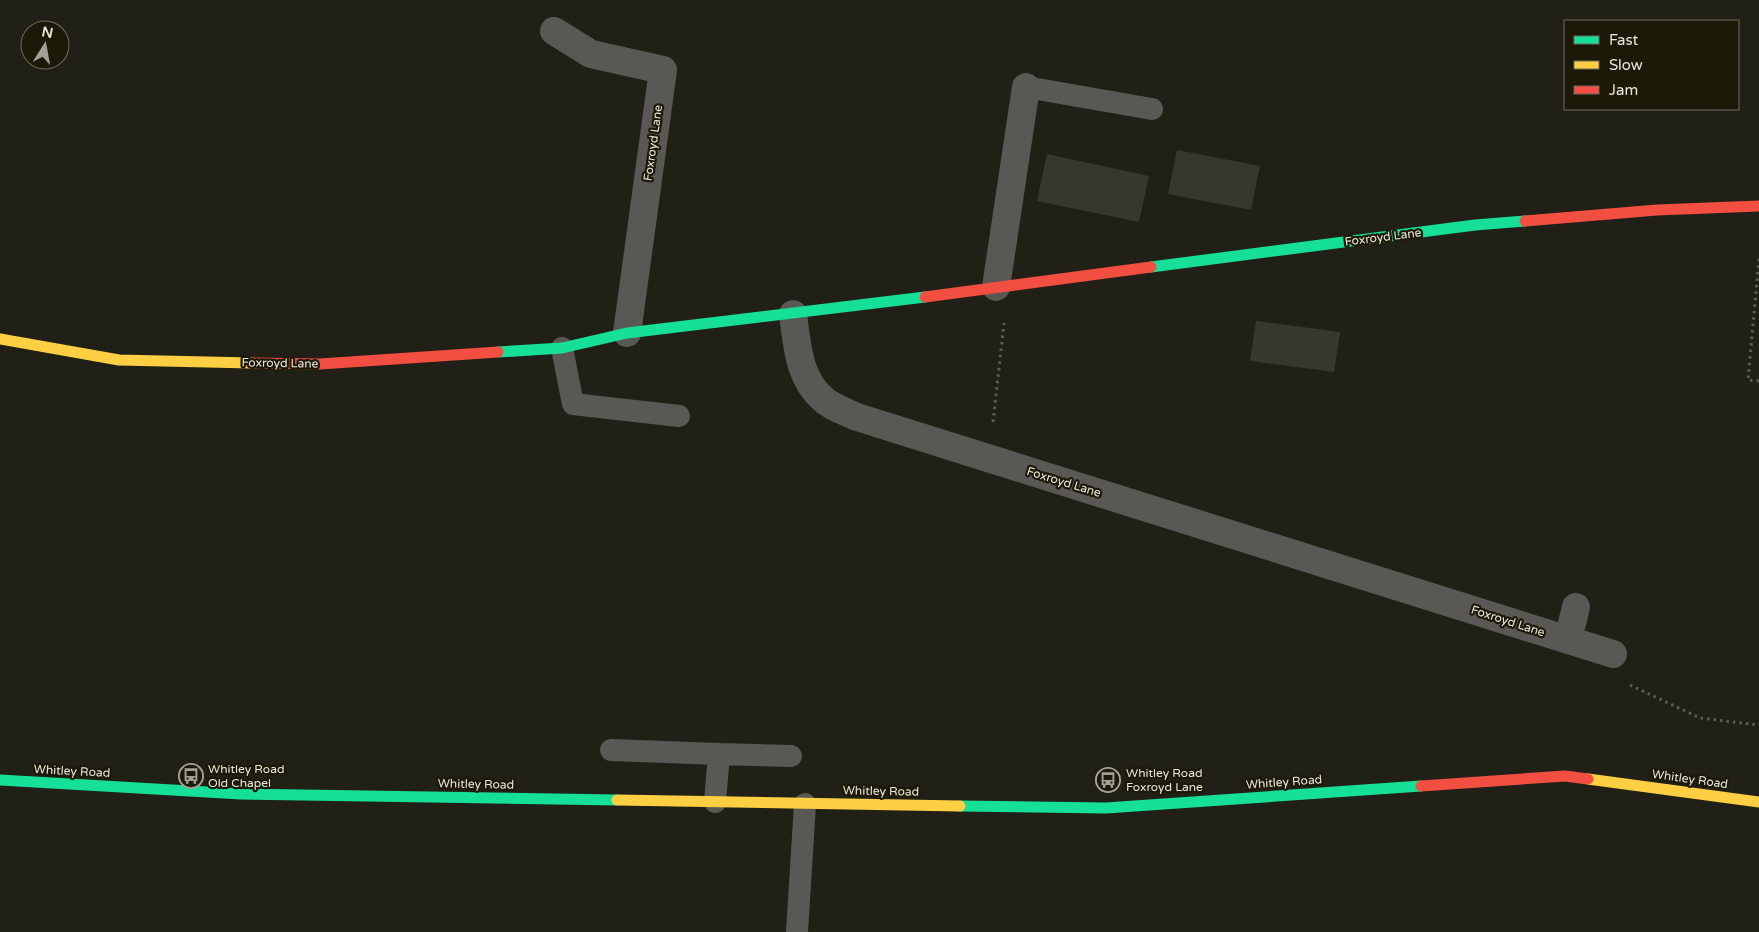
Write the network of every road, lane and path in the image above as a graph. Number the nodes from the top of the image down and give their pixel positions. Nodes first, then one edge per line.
1 (554, 31) dead end
2 (1026, 87) joint
3 (1152, 109) dead end
4 (1759, 206) edge
5 (1759, 259) edge
6 (1002, 286) junction
7 (793, 314) junction
8 (627, 333) junction
9 (0, 339) edge
10 (562, 348) junction
11 (1759, 381) edge
12 (679, 416) dead end
13 (990, 458) junction
14 (1576, 607) dead end
15 (1568, 640) junction
16 (1613, 654) joint
17 (1759, 725) edge
18 (611, 750) dead end
19 (718, 754) junction
20 (792, 756) dead end
21 (0, 780) edge
22 (715, 802) junction
23 (1759, 802) edge
24 (805, 804) junction
25 (797, 932) edge

1 - 8 street, Foxroyd Lane
2 - 3 lane
2 - 6 street
4 - 6 street, Foxroyd Lane
5 - 11 path
6 - 7 street, Foxroyd Lane
6 - 13 path
7 - 8 street, Foxroyd Lane
7 - 13 street, Foxroyd Lane
8 - 10 street, Foxroyd Lane
9 - 10 street, Foxroyd Lane
10 - 12 lane
13 - 15 street, Foxroyd Lane
14 - 15 street
15 - 16 street, Foxroyd Lane
16 - 17 path
18 - 19 lane
19 - 20 lane
19 - 22 lane
21 - 22 street, Whitley Road
22 - 24 street, Whitley Road
23 - 24 street, Whitley Road
24 - 25 lane

